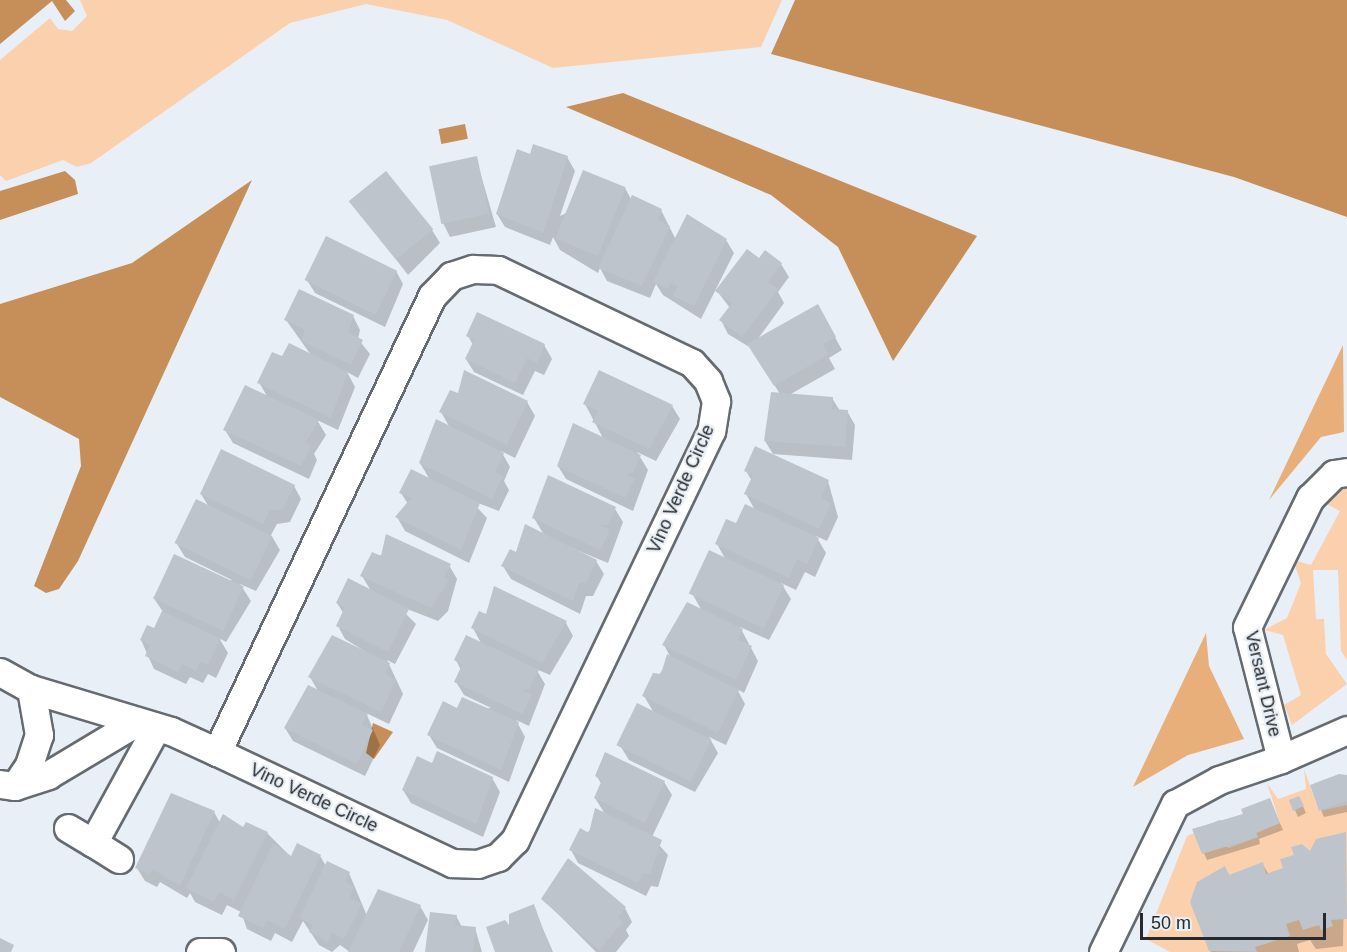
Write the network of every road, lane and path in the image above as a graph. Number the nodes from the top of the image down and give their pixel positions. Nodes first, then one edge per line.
1 (1347, 472) edge
2 (0, 672) edge
3 (31, 689) junction
4 (146, 725) junction
5 (1347, 730) edge
6 (217, 752) junction
7 (1281, 759) junction
8 (7, 785) edge
9 (68, 828) dead end
10 (93, 843) junction
11 (119, 859) dead end
12 (200, 952) edge
13 (221, 952) edge
14 (1103, 952) edge

1 - 7 street, Versant Drive
2 - 3 street, Vino Verde Circle
3 - 4 street, Vino Verde Circle
3 - 8 street
4 - 6 street, Vino Verde Circle
4 - 8 street
4 - 10 street
5 - 7 street
6 - 6 street, Vino Verde Circle
7 - 14 street, Versant Drive
9 - 10 street
10 - 11 street
12 - 13 street

